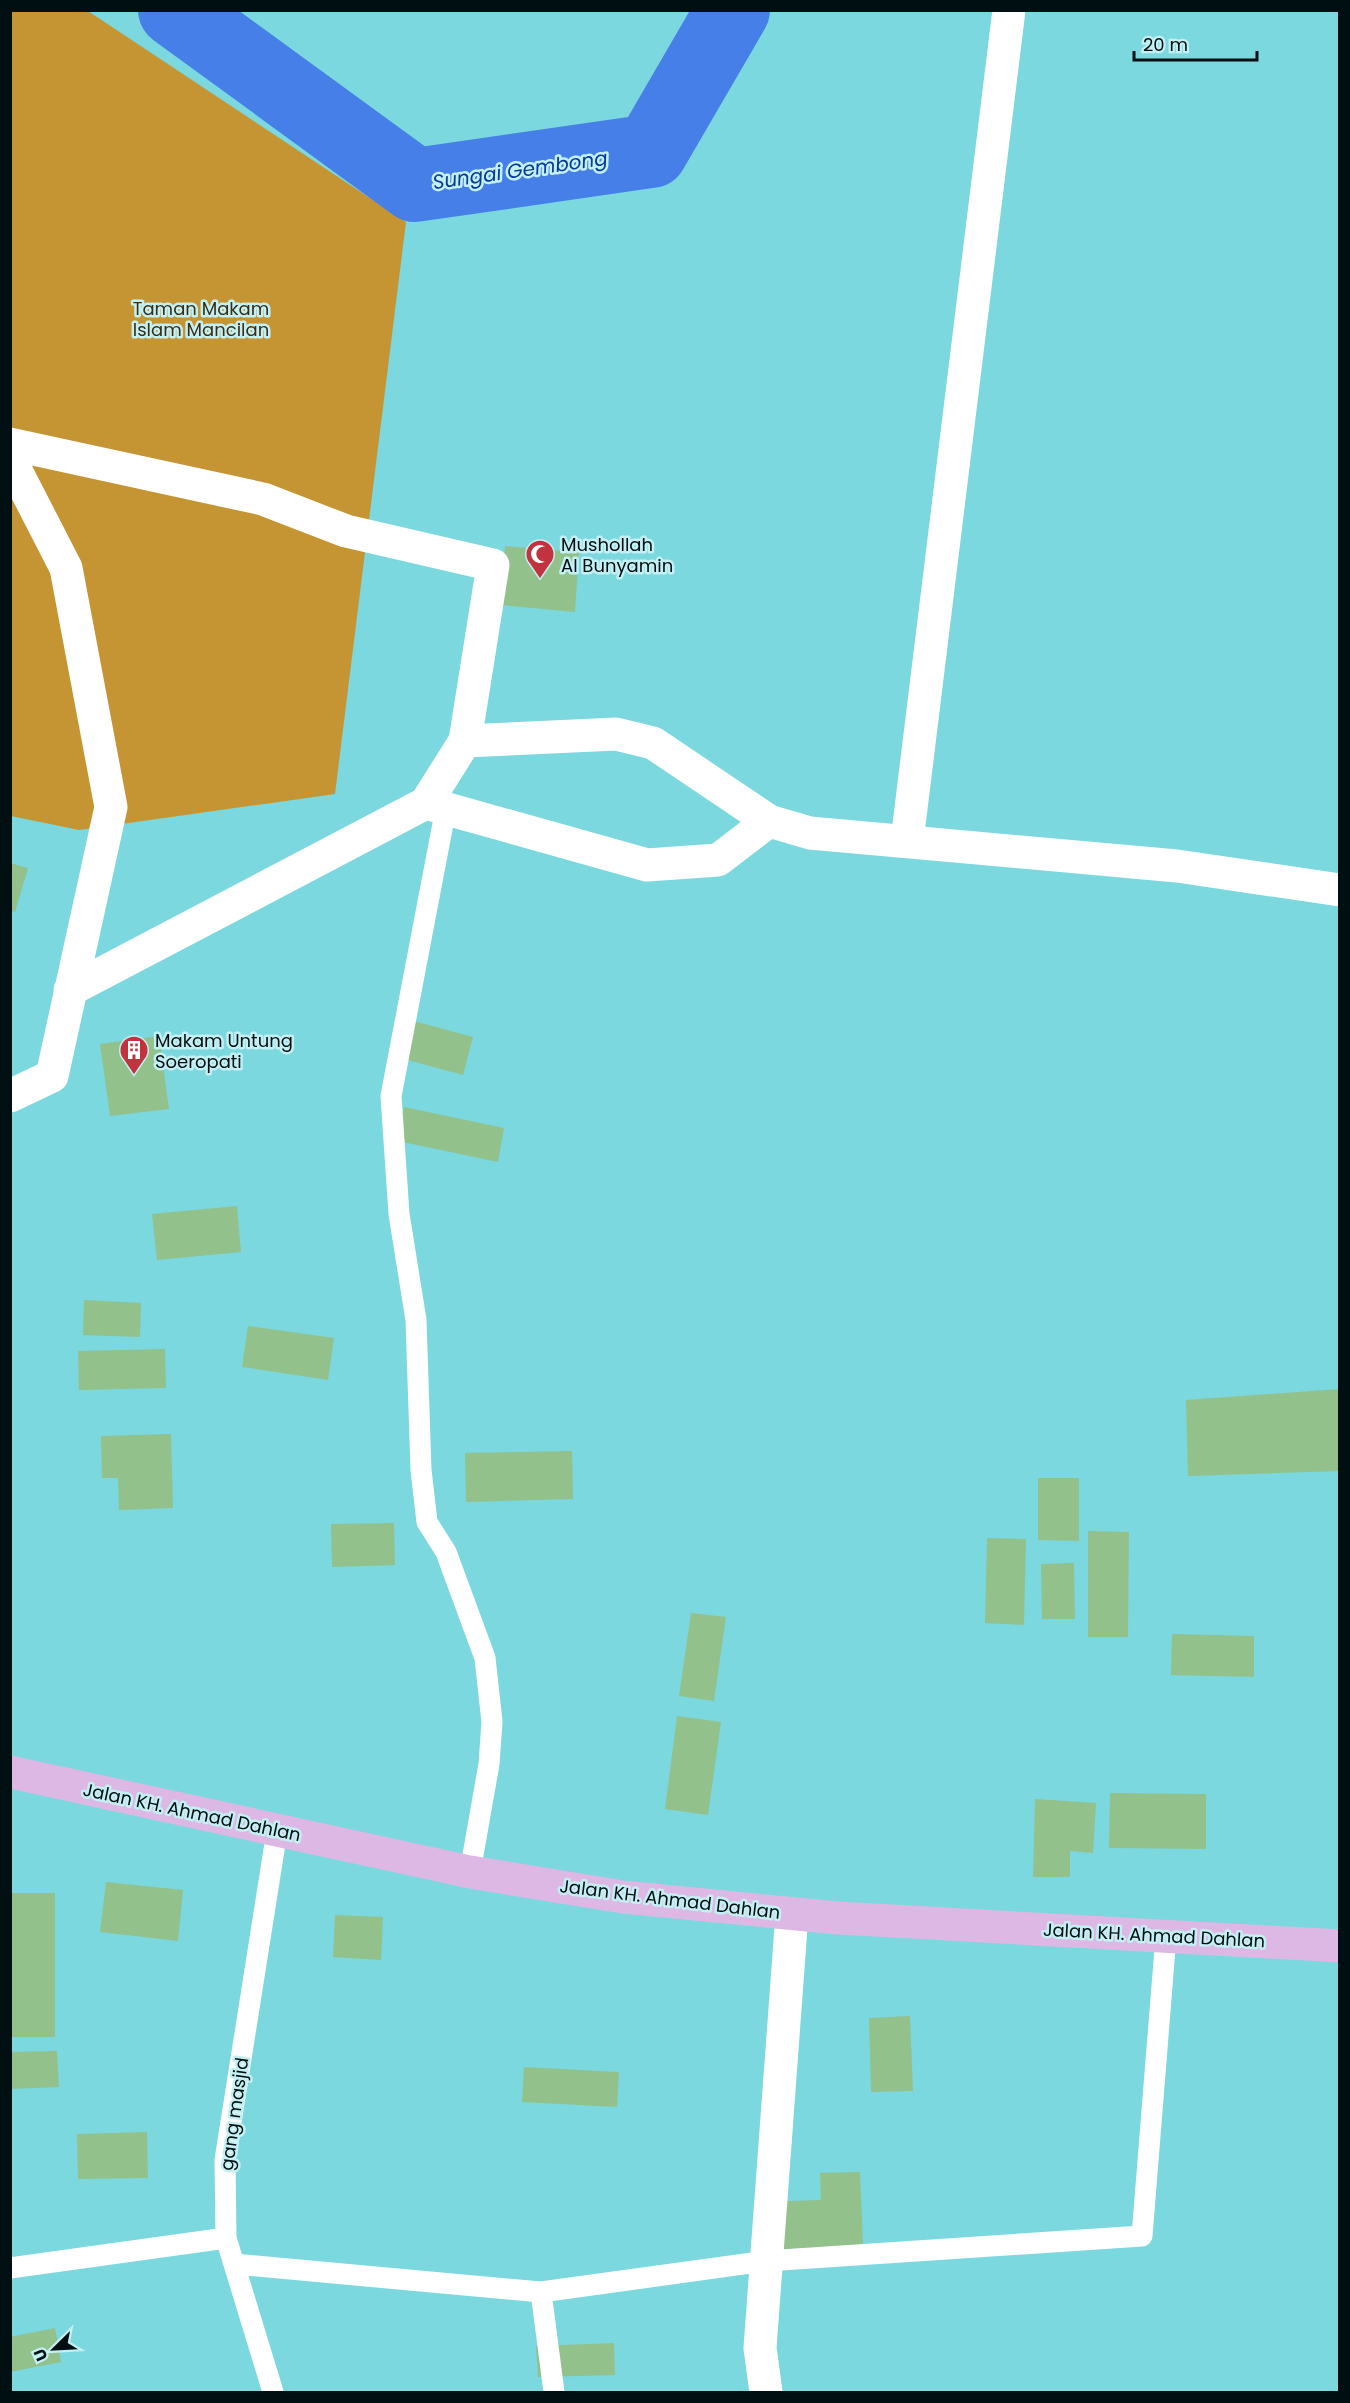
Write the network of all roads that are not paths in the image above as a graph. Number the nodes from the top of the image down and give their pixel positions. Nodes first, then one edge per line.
1 (1009, 10) edge
2 (10, 444) edge
3 (10, 459) edge
4 (465, 741) junction
5 (436, 806) junction
6 (769, 821) junction
7 (907, 841) junction
8 (1340, 890) edge
9 (70, 990) junction
10 (10, 1096) edge
11 (10, 1772) edge
12 (277, 1831) junction
13 (470, 1872) junction
14 (792, 1914) junction
15 (1166, 1936) junction
16 (1340, 1946) edge
17 (226, 2238) junction
18 (766, 2261) junction
19 (234, 2264) junction
20 (10, 2268) edge
21 (541, 2292) junction
22 (273, 2392) edge
23 (554, 2392) edge
24 (766, 2392) edge

1 - 7 street
2 - 4 street
3 - 9 street
4 - 5 street
4 - 6 street
5 - 6 street
5 - 9 street
5 - 13 lane
6 - 7 street
7 - 8 street
9 - 10 street
11 - 12 main road, Jalan KH. Ahmad Dahlan
12 - 13 main road, Jalan KH. Ahmad Dahlan
12 - 17 lane, gang masjid
13 - 14 main road, Jalan KH. Ahmad Dahlan
14 - 15 main road, Jalan KH. Ahmad Dahlan
14 - 18 street
15 - 16 main road, Jalan KH. Ahmad Dahlan
15 - 18 lane
17 - 19 lane, gang masjid
17 - 20 lane
18 - 21 lane
18 - 24 street
19 - 21 lane
19 - 22 lane, gang masjid
21 - 23 lane

